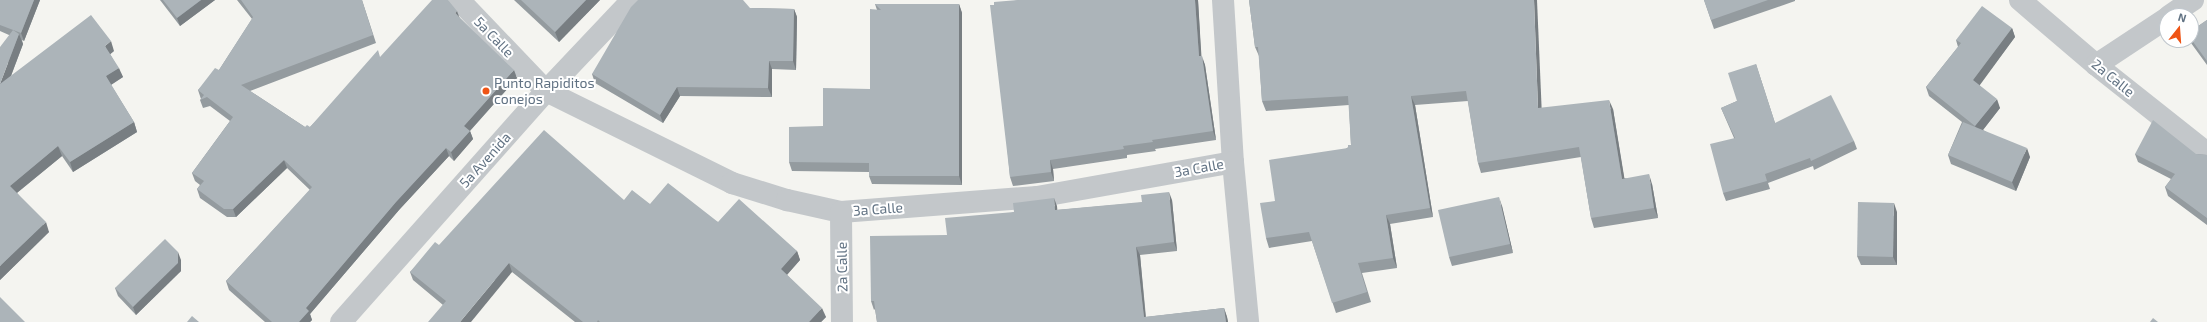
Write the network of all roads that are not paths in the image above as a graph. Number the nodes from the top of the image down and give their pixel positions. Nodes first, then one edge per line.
1 (459, 0) edge
2 (632, 0) edge
3 (1223, 0) edge
4 (2020, 0) edge
5 (2193, 0) edge
6 (2181, 8) edge
7 (2159, 23) edge
8 (2096, 65) junction
9 (546, 91) junction
10 (2207, 153) edge
11 (1233, 162) junction
12 (841, 212) junction
13 (340, 322) edge
14 (842, 322) edge
15 (1248, 322) edge

1 - 9 street, 5a Calle
2 - 9 street, 5a Avenida
3 - 11 street
4 - 8 street, 2a Calle
5 - 6 street
7 - 8 street
8 - 10 street, 2a Calle
9 - 12 street, 3a Calle
9 - 13 street, 5a Avenida
11 - 12 street, 3a Calle
11 - 15 street
12 - 14 street, 2a Calle

